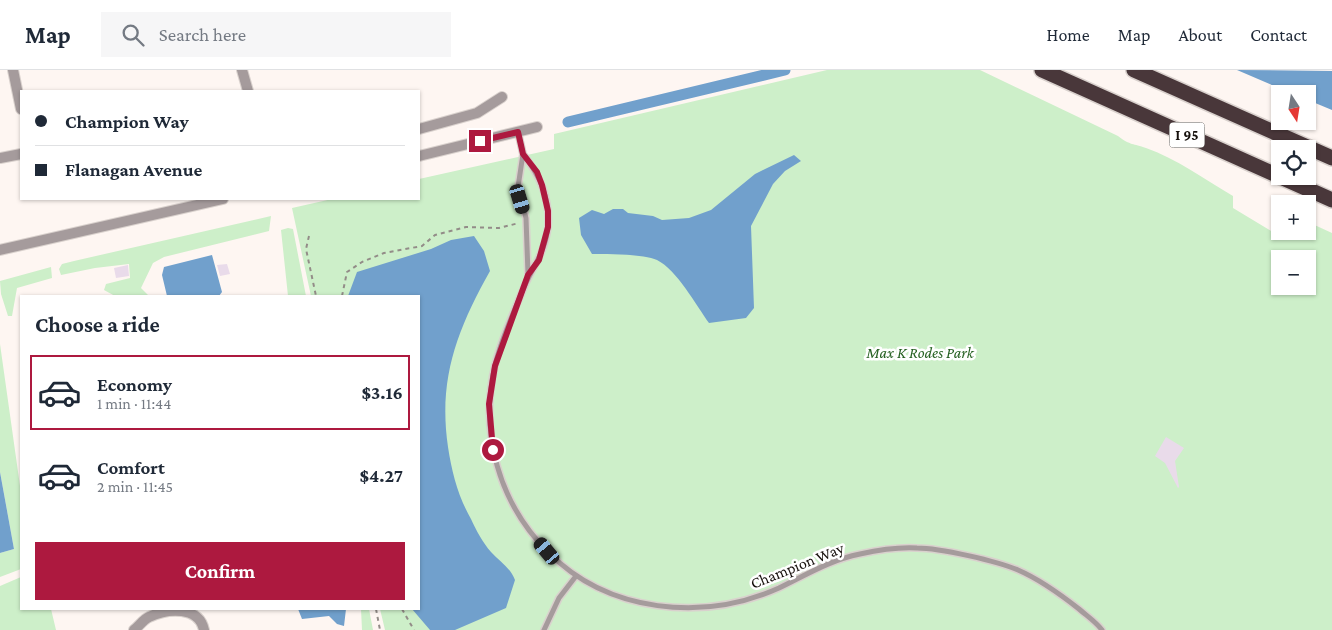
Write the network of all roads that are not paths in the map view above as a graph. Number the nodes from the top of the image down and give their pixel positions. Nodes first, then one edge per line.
1 (13, 70) edge
2 (242, 70) edge
3 (1042, 70) edge
4 (1134, 70) edge
5 (248, 90) edge
6 (502, 97) dead end
7 (20, 104) edge
8 (537, 127) dead end
9 (420, 129) edge
10 (518, 132) junction
11 (20, 154) edge
12 (523, 154) junction
13 (420, 156) edge
14 (0, 158) edge
15 (1332, 158) edge
16 (219, 200) edge
17 (1332, 200) edge
18 (0, 250) edge
19 (528, 275) junction
20 (576, 576) junction
21 (134, 630) edge
22 (204, 630) edge
23 (544, 630) edge
24 (1102, 630) edge

1 - 7 street
2 - 5 street
3 - 17 highway, I 95
4 - 15 highway, I 95
6 - 9 street
8 - 10 street
10 - 12 lane, Champion Way
10 - 13 street
11 - 14 street
12 - 19 lane, Champion Way
12 - 19 lane, Champion Way
16 - 18 street
19 - 20 lane, Champion Way
20 - 23 lane
20 - 24 lane, Champion Way
21 - 22 street

